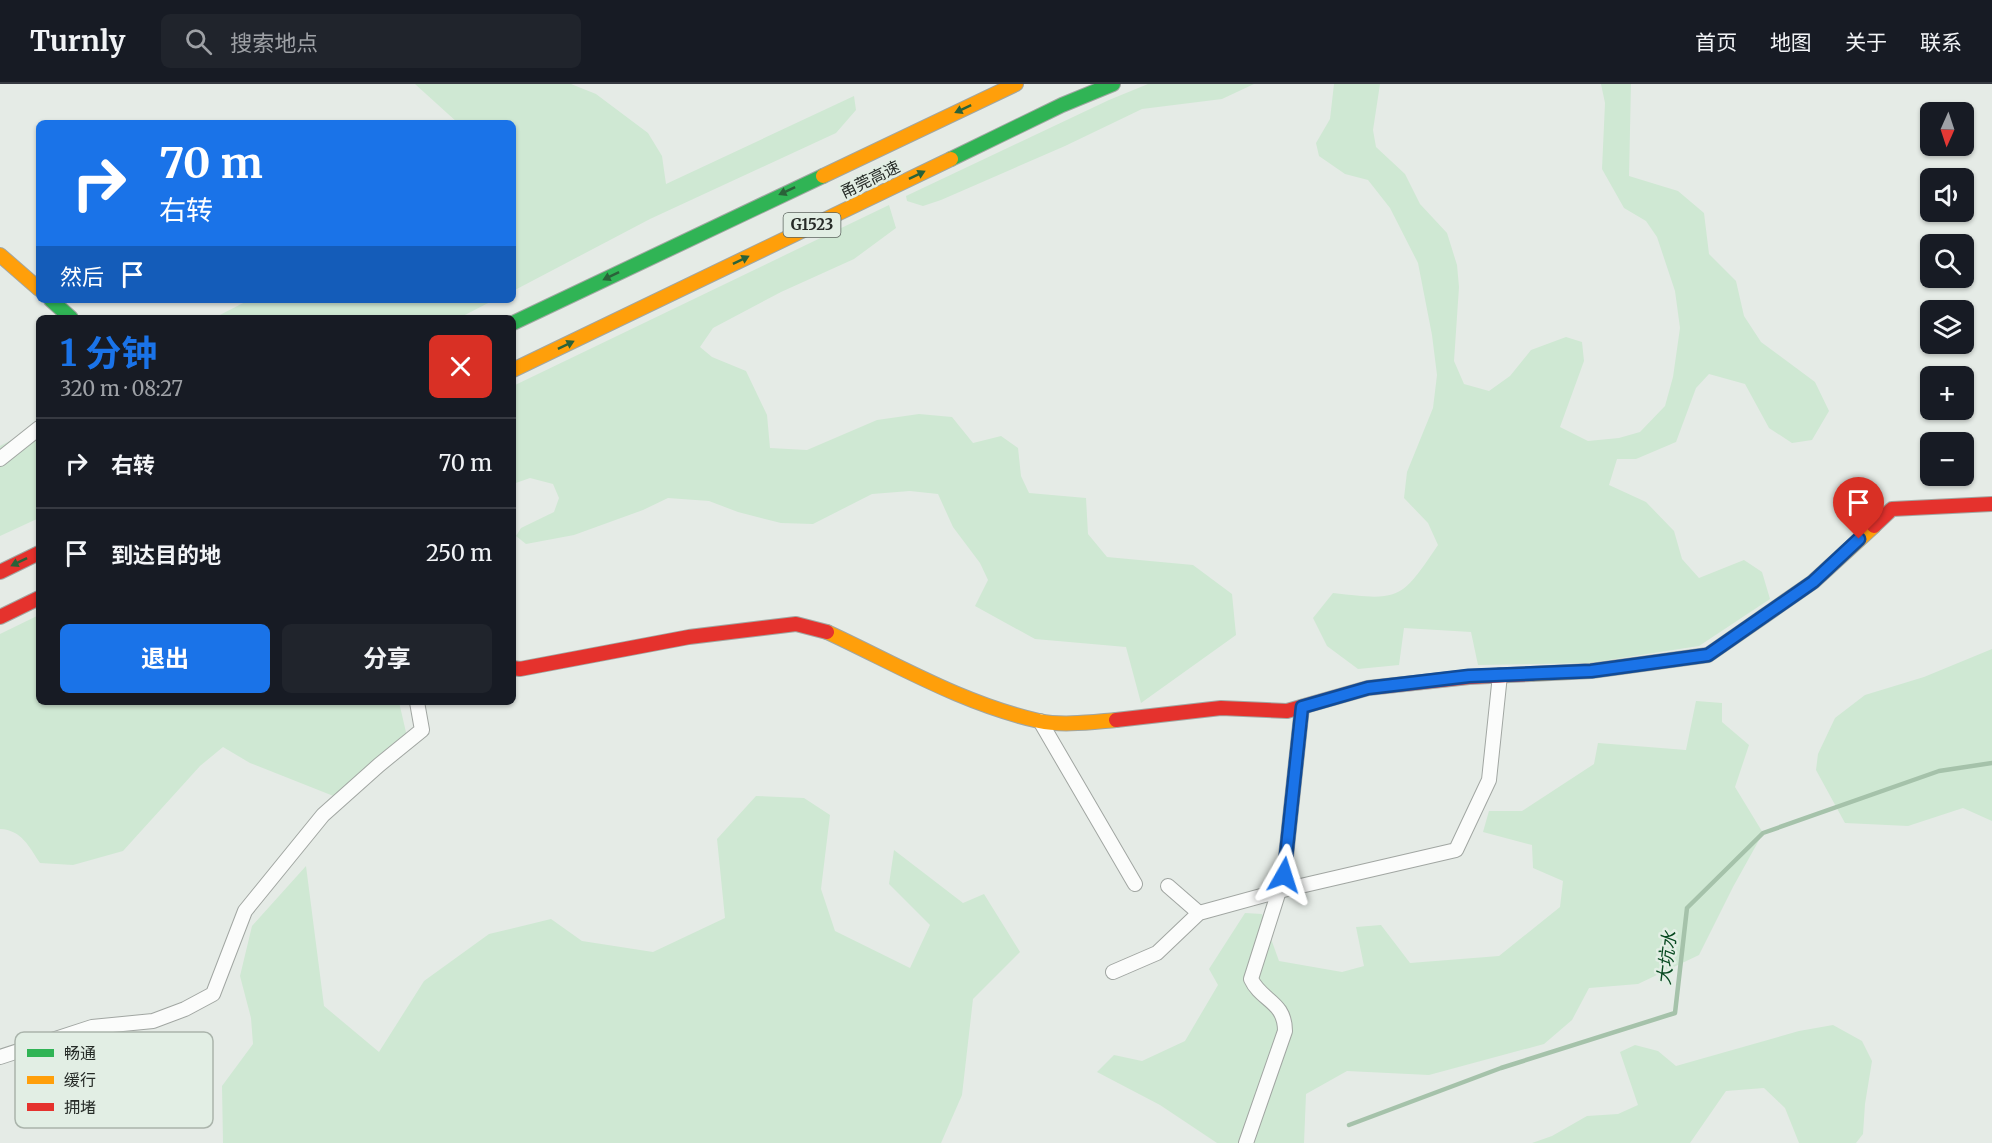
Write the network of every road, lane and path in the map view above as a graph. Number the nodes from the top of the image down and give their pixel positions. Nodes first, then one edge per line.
1 (1016, 84) edge
2 (1113, 84) edge
3 (0, 255) edge
4 (36, 286) edge
5 (54, 303) edge
6 (68, 315) edge
7 (516, 322) edge
8 (516, 369) edge
9 (36, 430) edge
10 (0, 459) edge
11 (1992, 504) edge
12 (36, 554) edge
13 (0, 572) edge
14 (36, 599) edge
15 (0, 617) edge
16 (516, 668) edge
17 (1500, 675) junction
18 (418, 705) edge
19 (1302, 707) junction
20 (1040, 721) junction
21 (1135, 884) dead end
22 (1168, 886) dead end
23 (1279, 891) junction
24 (1199, 913) junction
25 (1113, 972) dead end
26 (77, 1032) edge
27 (15, 1052) edge
28 (0, 1057) edge
29 (1246, 1143) edge

1 -> 7 main road, 甬莞高速 / G1523
8 -> 2 main road, 甬莞高速 / G1523
3 - 4 main road
5 - 6 main road
9 - 10 street
11 - 17 main road
12 -> 13 main road
14 - 15 main road
16 - 20 main road
17 - 19 main road
17 - 23 street
18 - 26 street
19 - 20 main road
19 - 23 street
20 - 21 street
22 - 24 street
23 - 24 street
23 - 29 street
24 - 25 street
27 - 28 street

